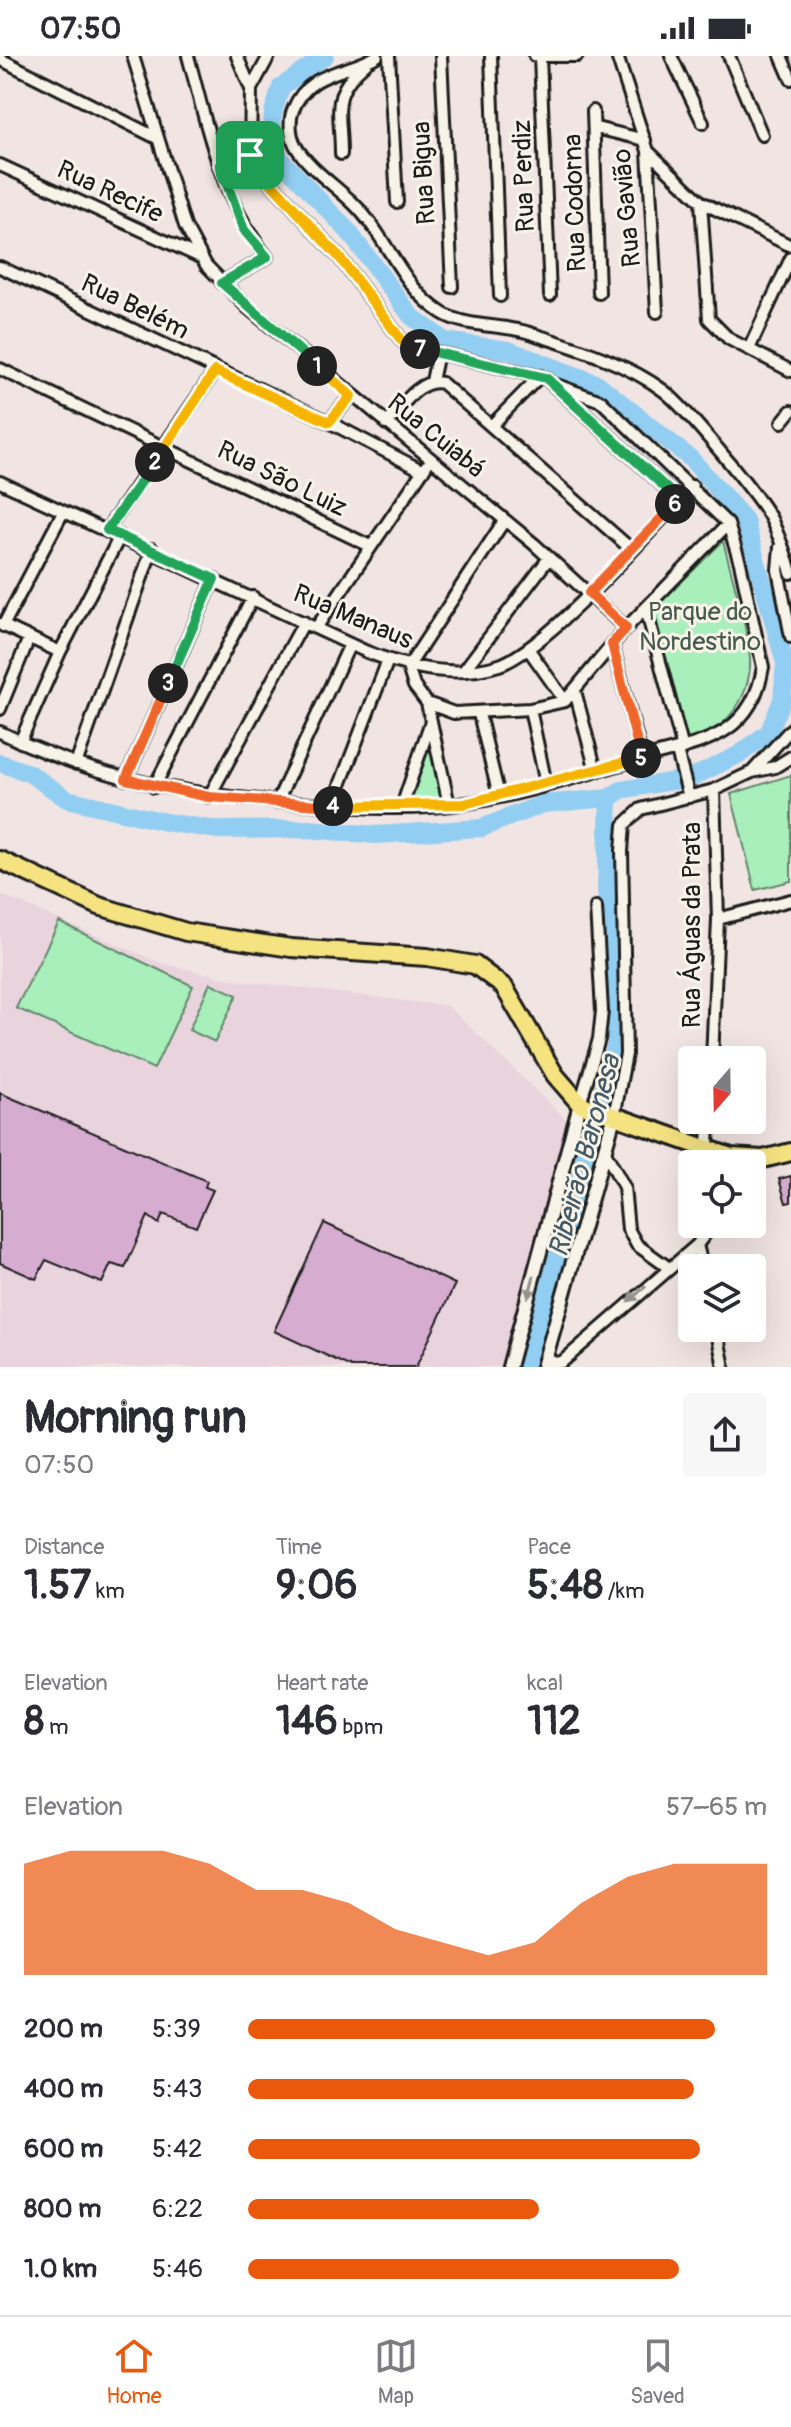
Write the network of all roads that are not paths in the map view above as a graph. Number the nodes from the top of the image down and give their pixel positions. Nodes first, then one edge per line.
1 (133, 56) edge
2 (188, 56) edge
3 (237, 56) edge
4 (269, 56) edge
5 (389, 56) edge
6 (441, 56) edge
7 (491, 56) edge
8 (537, 56) edge
9 (577, 56) edge
10 (617, 56) edge
11 (671, 56) edge
12 (729, 56) edge
13 (781, 56) edge
14 (0, 59) edge
15 (372, 59) edge
16 (791, 79) edge
17 (252, 85) junction
18 (593, 111) dead end
19 (703, 123) dead end
20 (596, 128) junction
21 (762, 135) dead end
22 (157, 138) junction
23 (646, 146) junction
24 (341, 154) dead end
25 (250, 155) junction
26 (0, 165) edge
27 (220, 165) junction
28 (397, 202) dead end
29 (701, 202) junction
30 (791, 246) edge
31 (202, 258) junction
32 (791, 258) edge
33 (0, 267) edge
34 (222, 283) junction
35 (452, 287) dead end
36 (599, 293) dead end
37 (550, 295) dead end
38 (500, 296) dead end
39 (657, 312) dead end
40 (749, 349) junction
41 (438, 353) junction
42 (0, 369) edge
43 (215, 371) junction
44 (791, 371) edge
45 (540, 376) junction
46 (432, 381) junction
47 (551, 383) junction
48 (351, 396) junction
49 (791, 411) edge
50 (329, 422) junction
51 (782, 422) dead end
52 (386, 424) junction
53 (492, 425) junction
54 (165, 447) junction
55 (430, 461) junction
56 (423, 471) junction
57 (1, 486) edge
58 (692, 486) junction
59 (679, 500) junction
60 (63, 512) junction
61 (504, 521) junction
62 (728, 524) junction
63 (107, 530) junction
64 (120, 536) junction
65 (780, 545) junction
66 (370, 546) junction
67 (152, 549) junction
68 (631, 549) junction
69 (549, 558) junction
70 (791, 573) edge
71 (214, 579) junction
72 (589, 593) junction
73 (253, 597) junction
74 (646, 609) junction
75 (304, 622) junction
76 (1, 625) edge
77 (316, 628) junction
78 (626, 628) junction
79 (791, 637) edge
80 (29, 638) junction
81 (350, 644) junction
82 (612, 644) junction
83 (529, 650) junction
84 (60, 652) junction
85 (388, 660) junction
86 (408, 667) junction
87 (465, 669) junction
88 (575, 691) junction
89 (565, 701) junction
90 (427, 703) junction
91 (0, 709) edge
92 (530, 709) junction
93 (479, 714) junction
94 (432, 719) junction
95 (791, 729) edge
96 (0, 732) edge
97 (20, 742) junction
98 (680, 750) junction
99 (791, 757) edge
100 (642, 758) junction
101 (76, 764) junction
102 (596, 771) junction
103 (752, 772) junction
104 (126, 779) junction
105 (546, 784) junction
106 (154, 787) junction
107 (714, 790) junction
108 (499, 796) junction
109 (209, 797) junction
110 (689, 797) junction
111 (277, 802) junction
112 (449, 805) junction
113 (332, 806) junction
114 (402, 806) junction
115 (0, 860) edge
116 (791, 900) edge
117 (596, 907) dead end
118 (718, 919) junction
119 (713, 1046) edge
120 (597, 1111) junction
121 (708, 1134) edge
122 (708, 1148) junction
123 (604, 1150) junction
124 (713, 1150) edge
125 (791, 1152) edge
126 (766, 1158) edge
127 (702, 1238) edge
128 (697, 1245) junction
129 (699, 1254) edge
130 (669, 1268) junction
131 (719, 1342) edge
132 (544, 1361) edge
133 (509, 1367) edge
134 (724, 1367) edge

1 - 22 street, Rua Cuiabá
2 - 27 street
3 - 17 street
4 - 17 street
5 - 28 street
6 - 35 street, Rua Bigua
7 - 38 street
8 - 9 street
8 - 37 street, Rua Perdiz
10 - 23 street, Rua Gavião
11 - 19 street
12 - 21 street
13 - 16 street
14 - 22 street
15 - 24 street
15 - 65 street
17 - 25 street
18 - 20 street, Rua Codorna
20 - 23 street
20 - 36 street, Rua Codorna
22 - 31 street, Rua Cuiabá
23 - 29 street
23 - 39 street, Rua Gavião
25 - 27 street
25 - 41 street
26 - 31 street, Rua Recife
27 - 34 street
29 - 30 street
29 - 40 street
31 - 34 street, Rua Cuiabá
32 - 40 street
33 - 43 street, Rua Belém
34 - 48 street, Rua Cuiabá
40 - 44 street
41 - 45 street
41 - 46 street
42 - 54 street, Rua São Luiz
43 - 50 street, Rua Belém
43 - 54 street
45 - 47 street
45 - 53 street
46 - 52 street
46 - 53 street
47 - 58 street
47 - 59 street
48 - 50 street
48 - 52 street, Rua Cuiabá
49 - 51 street
50 - 56 street, Rua Belém
52 - 55 street, Rua Cuiabá
53 - 68 street
54 - 63 street
54 - 66 street, Rua São Luiz
55 - 56 street
55 - 61 street, Rua Cuiabá
56 - 66 street
57 - 60 street, Rua Manaus
58 - 59 street, Rua Manaus
58 - 62 street
59 - 68 street, Rua Manaus
60 - 63 street, Rua Manaus
60 - 76 street
61 - 69 street, Rua Cuiabá
61 - 86 street
62 - 74 street
62 - 98 street
63 - 64 street, Rua Manaus
64 - 67 street, Rua Manaus
64 - 84 street
65 - 70 street
65 - 79 street
66 - 77 street
67 - 71 street, Rua Manaus
67 - 101 street
68 - 72 street, Rua Manaus
69 - 72 street, Rua Cuiabá
69 - 87 street
71 - 73 street, Rua Manaus
71 - 104 street
72 - 78 street, Rua Cuiabá
72 - 83 street, Rua Manaus
73 - 75 street, Rua Manaus
73 - 106 street
74 - 78 street
74 - 98 street
75 - 77 street, Rua Manaus
75 - 109 street
76 - 80 street
77 - 81 street, Rua Manaus
78 - 82 street
80 - 84 street
80 - 91 street
81 - 85 street, Rua Manaus
81 - 111 street
82 - 88 street
82 - 100 street
83 - 87 street, Rua Manaus
83 - 89 street
84 - 97 street
85 - 86 street, Rua Manaus
85 - 113 street
86 - 87 street, Rua Manaus
86 - 90 street
88 - 89 street
88 - 102 street
89 - 92 street
90 - 93 street
90 - 94 street
92 - 93 street
92 - 105 street
93 - 108 street
94 - 112 street
94 - 114 street
95 - 103 street
96 - 97 street
97 - 101 street
98 - 100 street
98 - 110 street
99 - 103 street
100 - 102 street
101 - 104 street
102 - 105 street
103 - 107 street
104 - 106 street
105 - 108 street
106 - 109 street
107 - 110 street
107 - 118 street, Rua Águas da Prata
108 - 112 street
109 - 111 street
110 - 120 street
111 - 113 street
112 - 114 street
113 - 114 street
115 - 120 main road
116 - 118 street
117 - 120 street
118 - 119 street, Rua Águas da Prata
120 - 122 main road
120 - 123 street
120 -> 133 street
121 - 122 street
122 - 124 main road
123 - 130 street
123 - 132 street
125 - 126 main road
127 - 128 street
128 - 129 street
128 - 130 street
130 -> 132 street
131 - 134 street

